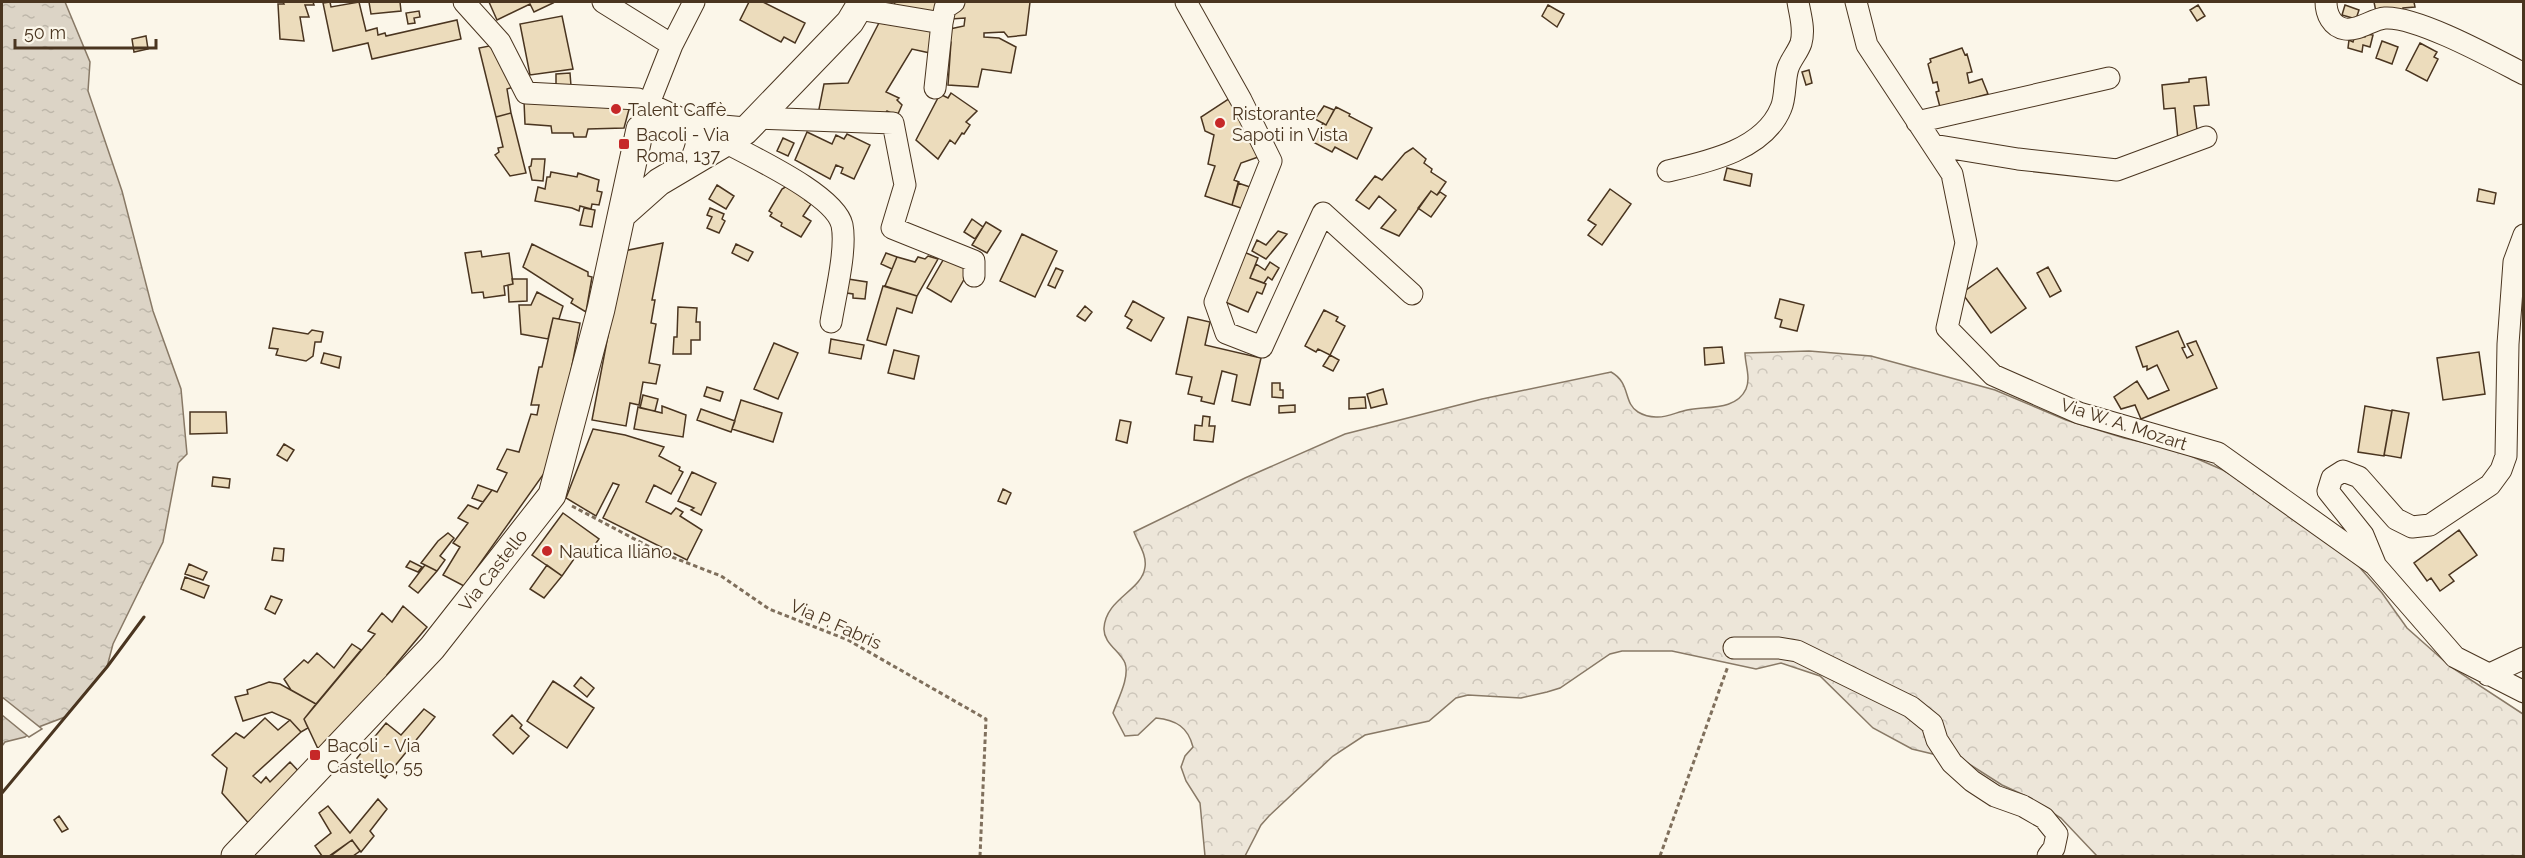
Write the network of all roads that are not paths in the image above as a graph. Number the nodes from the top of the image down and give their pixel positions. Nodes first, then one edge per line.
1 (464, 2) edge
2 (603, 2) edge
3 (694, 2) edge
4 (954, 2) edge
5 (1186, 2) edge
6 (1798, 2) edge
7 (1856, 2) edge
8 (2326, 2) edge
9 (860, 5) edge
10 (942, 23) junction
11 (672, 45) junction
12 (2523, 74) edge
13 (2109, 78) dead end
14 (935, 88) dead end
15 (644, 117) junction
16 (1917, 122) junction
17 (698, 126) junction
18 (743, 131) junction
19 (2206, 137) dead end
20 (1933, 145) junction
21 (635, 156) junction
22 (687, 166) junction
23 (1668, 171) dead end
24 (659, 182) junction
25 (623, 214) junction
26 (2523, 235) edge
27 (974, 276) dead end
28 (1412, 294) dead end
29 (831, 322) dead end
30 (2375, 565) junction
31 (1734, 648) road end
32 (2523, 658) edge
33 (2488, 675) junction
34 (2523, 692) edge
35 (235, 856) edge
36 (2048, 856) edge

1 - 15 street
2 - 11 street
3 - 11 street
4 - 10 street
5 - 28 street
6 - 23 street
7 - 16 street, Via W. A. Mozart
8 - 12 street
9 - 10 street
9 - 18 main road
10 - 14 street
11 - 15 street
13 - 16 street
15 - 17 main road
15 - 21 main road, Via Castello
16 - 20 street, Via W. A. Mozart
17 - 18 main road
17 - 22 street
18 - 22 main road
18 - 27 street
18 - 29 street
19 - 20 street
20 - 30 street, Via W. A. Mozart
21 - 24 street
21 - 25 main road, Via Castello
22 - 24 main road
24 - 25 main road
25 - 35 main road, Via Castello
26 - 30 street
30 - 33 street, Via W. A. Mozart
31 - 36 street
32 - 33 street
33 - 34 street, Via W. A. Mozart

